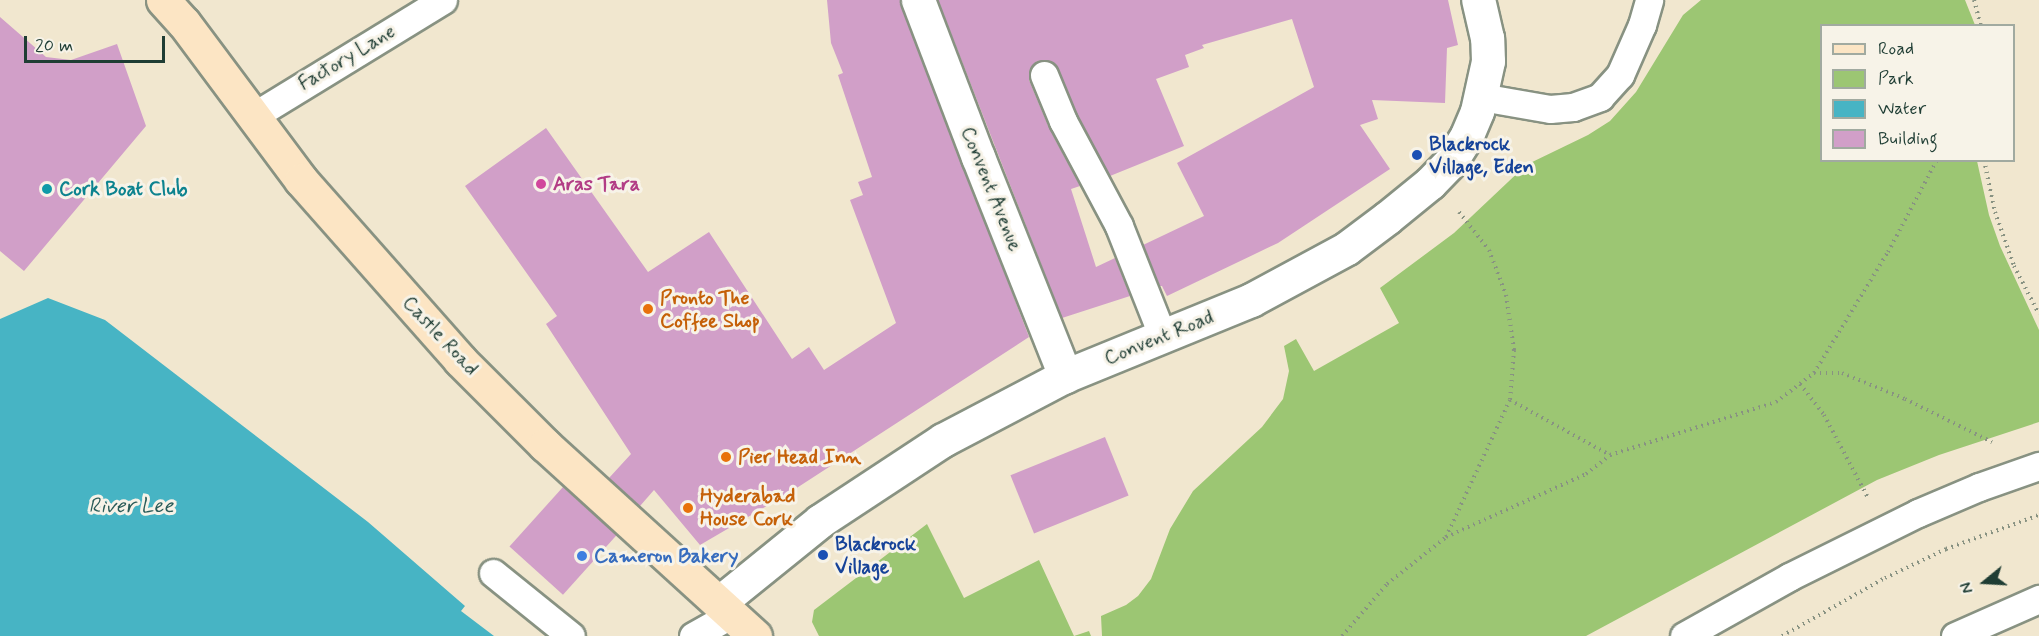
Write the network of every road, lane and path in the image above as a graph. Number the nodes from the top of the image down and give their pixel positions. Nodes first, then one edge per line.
1 (163, 0) edge
2 (443, 0) edge
3 (918, 0) edge
4 (1478, 0) edge
5 (1648, 0) edge
6 (1974, 0) edge
7 (1980, 24) edge
8 (1044, 75) dead end
9 (1481, 97) junction
10 (252, 117) junction
11 (1936, 162) edge
12 (1984, 162) edge
13 (1459, 212) dead end
14 (2039, 314) edge
15 (1162, 337) junction
16 (1814, 373) junction
17 (1065, 376) junction
18 (1800, 384) junction
19 (1510, 400) junction
20 (1995, 443) dead end
21 (1610, 455) junction
22 (2039, 466) edge
23 (1868, 496) dead end
24 (2039, 515) edge
25 (1446, 537) junction
26 (493, 573) dead end
27 (2039, 599) edge
28 (735, 617) edge
29 (571, 636) edge
30 (693, 636) edge
31 (1342, 636) edge
32 (1684, 636) edge
33 (1782, 636) edge
34 (1955, 636) edge

1 - 10 main road, Castle Road
2 - 10 lane, Factory Lane
3 - 17 street, Convent Avenue
4 - 9 street, Convent Road
5 - 9 lane
6 - 7 path
8 - 15 lane
9 - 15 street, Convent Road
10 - 28 main road, Castle Road
11 - 16 path
12 - 14 path
13 - 19 path
15 - 17 street, Convent Road
16 - 18 path
16 - 20 path
17 - 28 street, Convent Road
18 - 21 path
18 - 23 path
19 - 21 path
19 - 25 path
21 - 25 path
22 - 32 lane
24 - 33 path
25 - 31 path
26 - 29 lane
27 - 34 lane
28 - 30 lane

